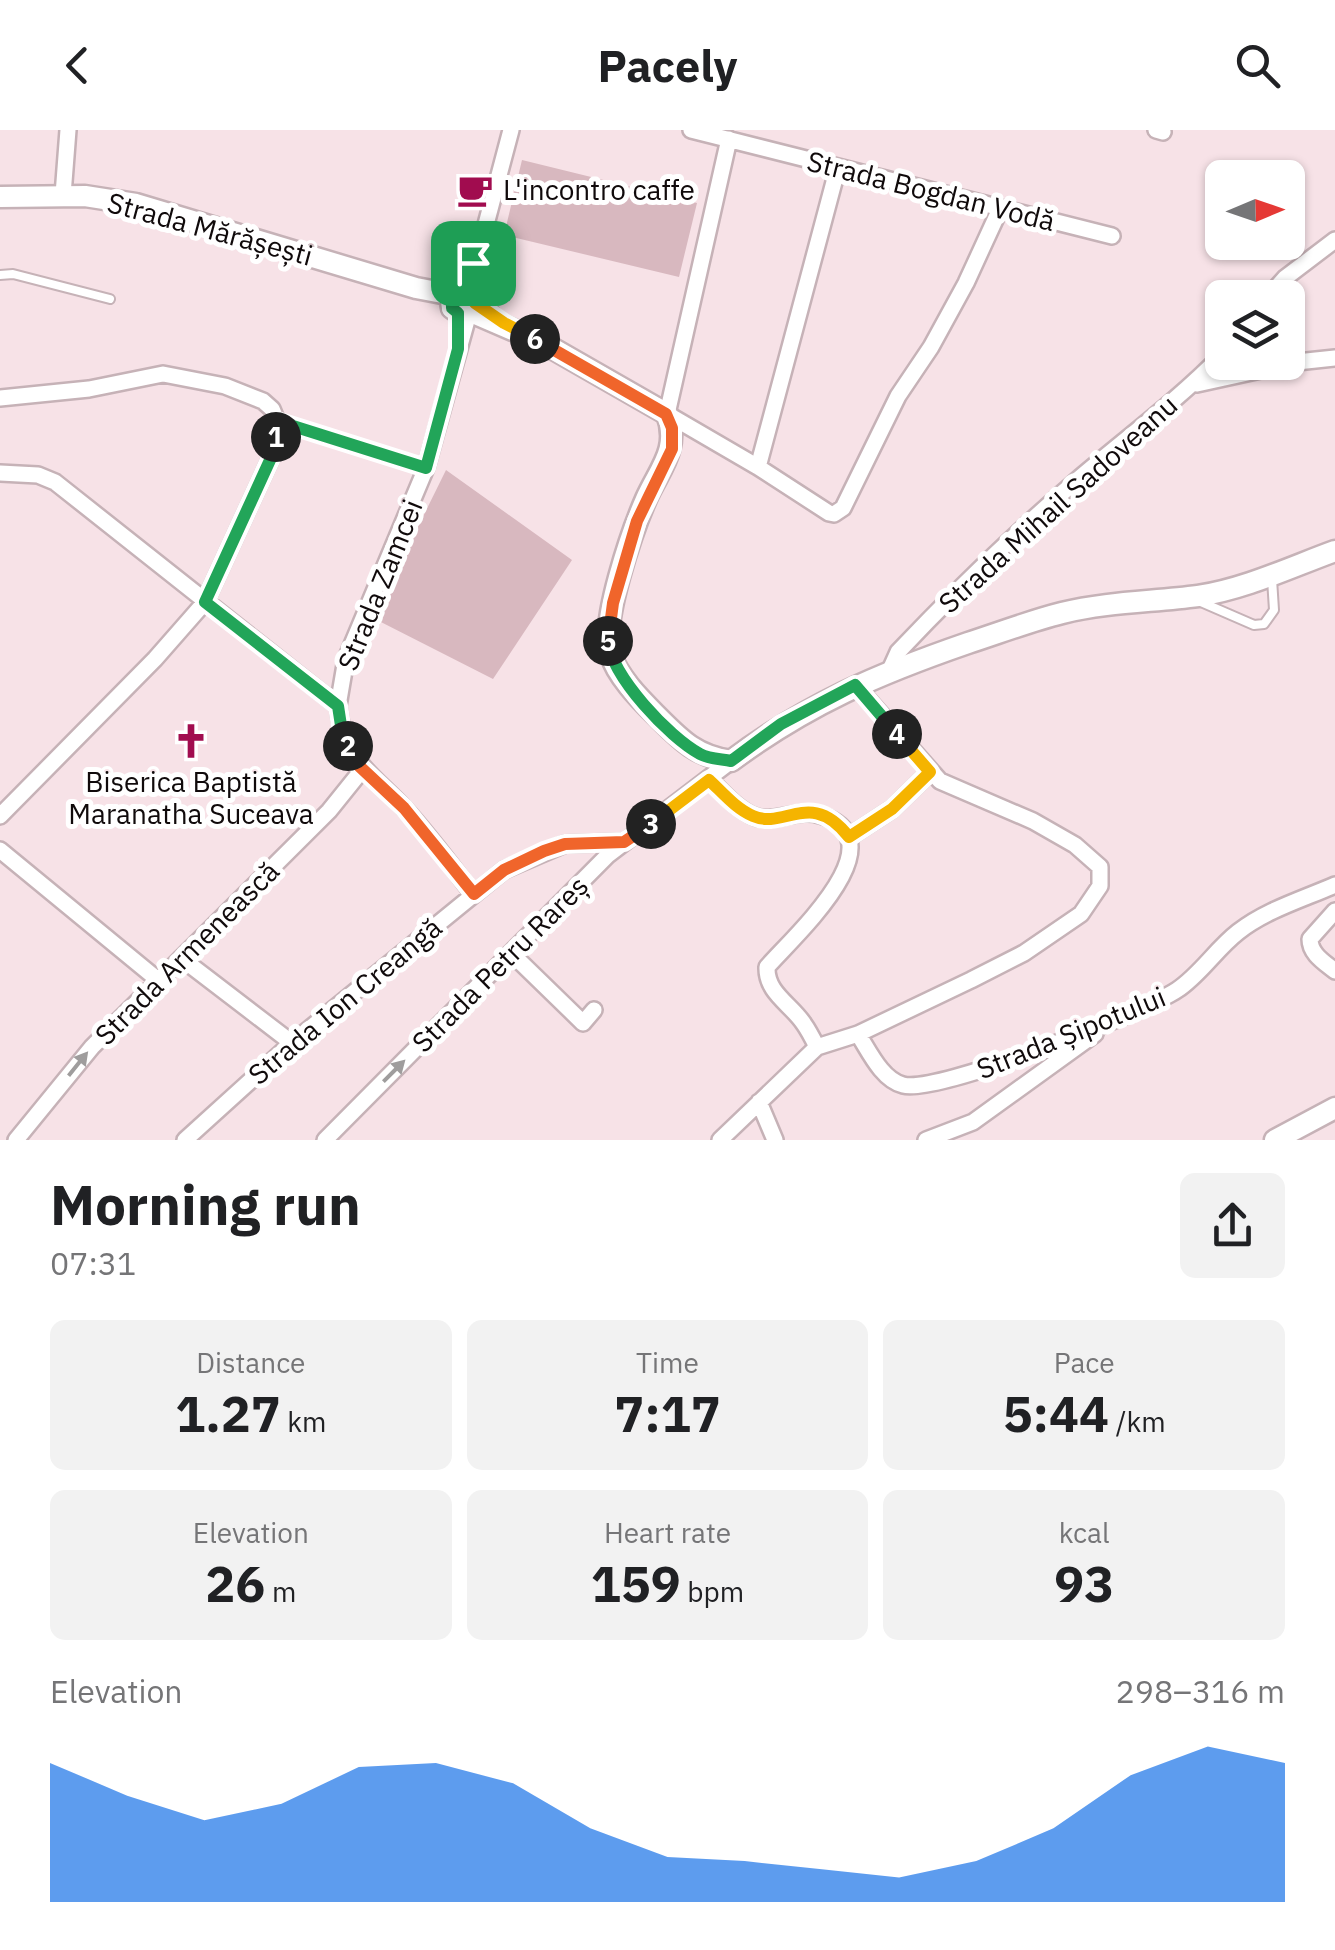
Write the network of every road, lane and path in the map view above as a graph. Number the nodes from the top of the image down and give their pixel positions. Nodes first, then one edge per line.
1 (68, 130) edge
2 (512, 130) edge
3 (691, 130) edge
4 (730, 139) junction
5 (838, 167) junction
6 (63, 195) junction
7 (0, 198) edge
8 (1000, 209) junction
9 (1112, 236) dead end
10 (1335, 240) edge
11 (0, 275) edge
12 (1282, 280) edge
13 (110, 298) dead end
14 (464, 304) junction
15 (1335, 358) edge
16 (1205, 373) edge
17 (1193, 386) junction
18 (0, 398) edge
19 (666, 414) junction
20 (277, 421) junction
21 (758, 467) junction
22 (426, 468) junction
23 (0, 473) edge
24 (1335, 550) edge
25 (1271, 575) junction
26 (1189, 596) junction
27 (205, 602) junction
28 (888, 672) junction
29 (855, 685) junction
30 (338, 706) junction
31 (731, 761) junction
32 (362, 770) junction
33 (930, 772) junction
34 (709, 780) junction
35 (0, 816) edge
36 (849, 837) junction
37 (624, 842) junction
38 (0, 850) edge
39 (1335, 885) edge
40 (474, 894) junction
41 (1335, 911) edge
42 (510, 953) junction
43 (181, 958) junction
44 (1335, 972) edge
45 (158, 980) junction
46 (594, 1010) dead end
47 (1124, 1016) junction
48 (858, 1034) junction
49 (292, 1043) junction
50 (817, 1047) junction
51 (759, 1102) junction
52 (1335, 1108) edge
53 (16, 1140) edge
54 (185, 1140) edge
55 (326, 1140) edge
56 (720, 1140) edge
57 (775, 1140) edge
58 (926, 1140) edge
59 (1275, 1140) edge

1 - 6 street
2 - 14 street, Strada Zamcei
3 - 4 street, Strada Bogdan Vodă
4 - 5 street, Strada Bogdan Vodă
4 - 19 street
5 - 8 street, Strada Bogdan Vodă
5 - 21 street
6 - 7 street, Strada Mărășești
6 - 14 street, Strada Mărășești
8 - 9 street, Strada Bogdan Vodă
8 - 21 street, Strada Mărășești
10 - 12 street
11 - 13 lane
14 - 19 street, Strada Mărășești
14 - 22 street, Strada Zamcei
15 - 17 street, Strada Mihail Sadoveanu
16 - 17 street, Strada Mihail Sadoveanu
17 - 28 street, Strada Mihail Sadoveanu
18 - 20 street
19 - 21 street, Strada Mărășești
19 - 31 street
20 - 22 lane
20 - 27 street
22 - 30 street, Strada Zamcei
23 - 27 street
24 - 25 street
25 - 26 street
25 - 26 lane
26 - 28 street
27 - 30 street
27 - 35 street
28 - 29 street
29 - 31 street
29 - 33 street
30 - 32 street
31 - 34 street, Strada Petru Rareș
32 - 40 street
32 - 43 street, Strada Armenească
33 - 36 street
33 - 48 street
34 - 36 street
34 - 37 street, Strada Petru Rareș
36 - 50 street
37 - 40 street, Strada Ion Creangă
37 - 42 street, Strada Petru Rareș
38 - 45 street
39 - 47 street, Strada Șipotului
40 - 49 street, Strada Ion Creangă
41 - 44 street
42 - 46 street
55 -> 42 street, Strada Petru Rareș
43 - 45 street, Strada Armenească
43 - 49 street
53 -> 45 street, Strada Armenească
47 - 48 street, Strada Șipotului
47 - 58 street
48 - 50 street
49 - 54 street, Strada Ion Creangă
50 - 51 street
51 - 56 street
51 - 57 street
52 - 59 street

